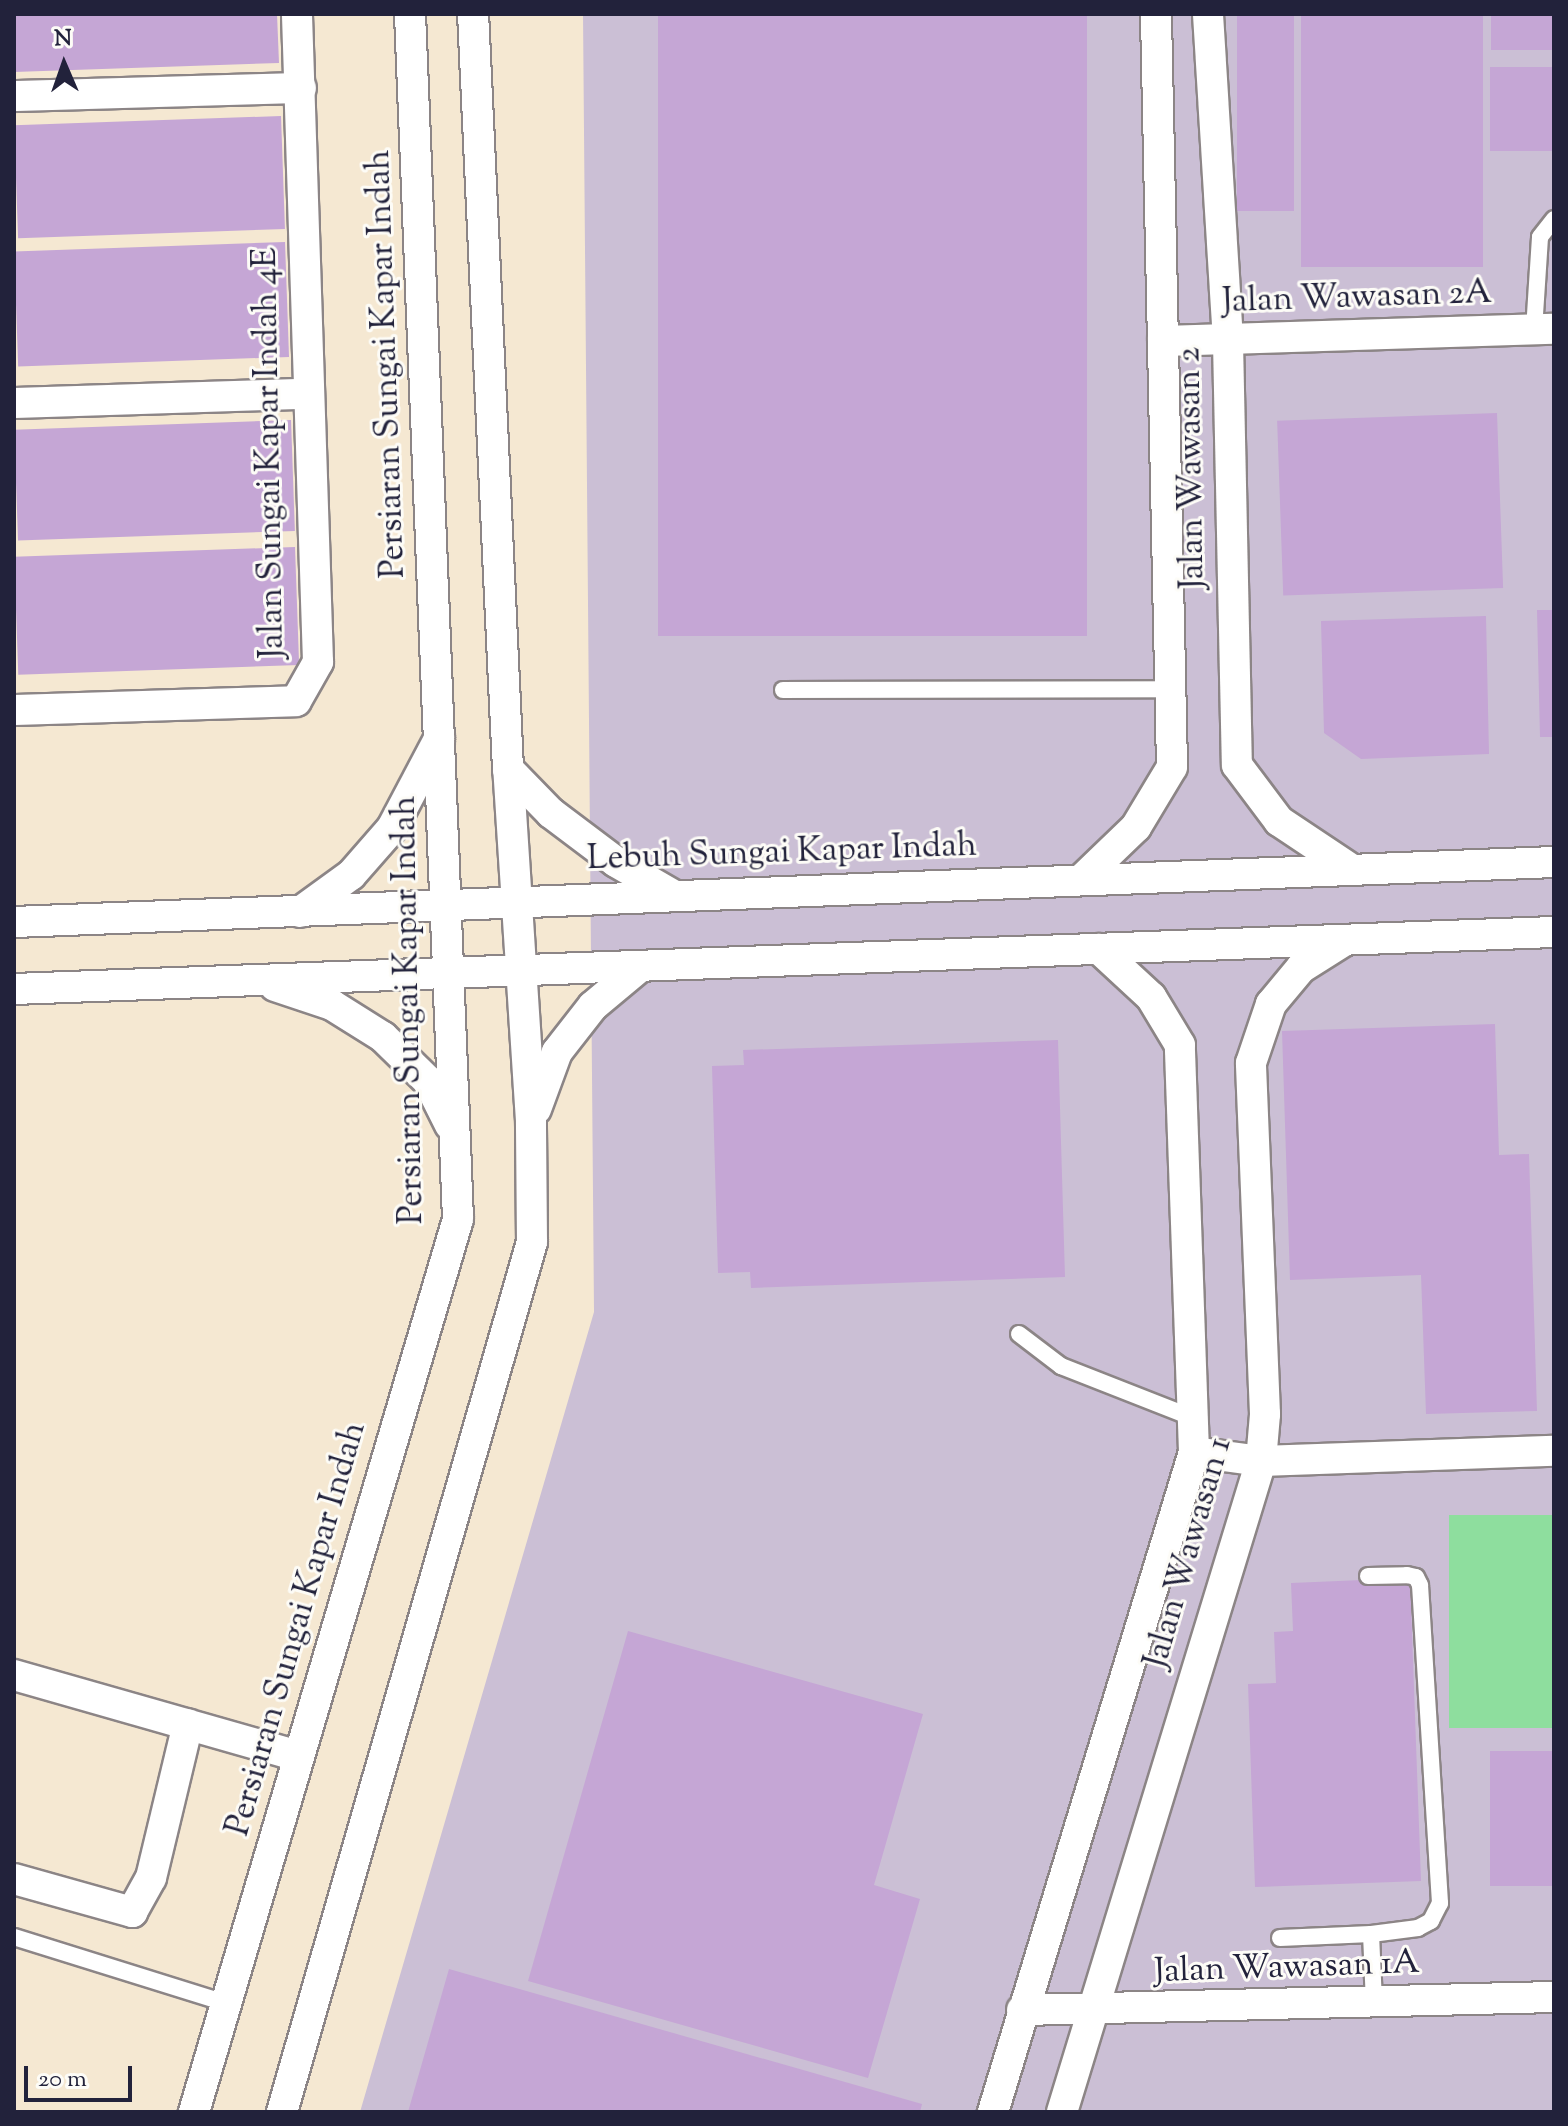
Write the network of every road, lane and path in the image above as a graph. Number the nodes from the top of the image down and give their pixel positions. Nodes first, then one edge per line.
1 (297, 14) edge
2 (410, 14) edge
3 (473, 14) edge
4 (1156, 14) edge
5 (1208, 14) edge
6 (301, 88) junction
7 (14, 96) edge
8 (1554, 219) edge
9 (1544, 329) edge
10 (1163, 341) junction
11 (1228, 342) junction
12 (306, 394) junction
13 (14, 403) edge
14 (1170, 689) junction
15 (783, 690) dead end
16 (14, 710) edge
17 (440, 736) junction
18 (508, 769) junction
19 (1554, 862) edge
20 (1351, 869) junction
21 (1082, 879) junction
22 (673, 895) junction
23 (517, 902) junction
24 (447, 905) junction
25 (300, 912) junction
26 (14, 922) edge
27 (1554, 932) edge
28 (1345, 940) junction
29 (1099, 949) junction
30 (641, 966) junction
31 (521, 971) junction
32 (449, 973) junction
33 (256, 980) junction
34 (14, 989) edge
35 (531, 1121) junction
36 (456, 1138) junction
37 (1019, 1334) dead end
38 (1194, 1418) junction
39 (1554, 1451) edge
40 (1194, 1452) junction
41 (1261, 1461) junction
42 (1368, 1576) dead end
43 (14, 1675) edge
44 (188, 1724) junction
45 (299, 1756) junction
46 (14, 1879) edge
47 (1371, 1934) junction
48 (14, 1937) edge
49 (1280, 1938) dead end
50 (1554, 1997) edge
51 (226, 2003) junction
52 (1374, 2003) junction
53 (1022, 2010) junction
54 (1091, 2012) junction
55 (194, 2112) edge
56 (282, 2112) edge
57 (993, 2112) edge
58 (1062, 2112) edge

1 - 6 street, Jalan Sungai Kapar Indah 4E
2 - 17 street, Persiaran Sungai Kapar Indah
3 - 18 street
4 - 10 street, Jalan Wawasan 2
5 - 11 street, Jalan Wawasan 2
6 - 7 street
6 - 12 street, Jalan Sungai Kapar Indah 4E
8 - 9 lane
9 - 11 street, Jalan Wawasan 2A
10 - 11 street, Jalan Wawasan 2A
10 - 14 street, Jalan Wawasan 2
11 - 20 street, Jalan Wawasan 2
12 - 13 street
12 - 16 street, Jalan Sungai Kapar Indah 4E
14 - 15 lane
14 - 21 street, Jalan Wawasan 2
17 - 24 street, Persiaran Sungai Kapar Indah
17 - 25 street
18 - 22 street
18 - 23 street
19 - 20 street, Lebuh Sungai Kapar Indah
20 - 21 street, Lebuh Sungai Kapar Indah
21 - 22 street, Lebuh Sungai Kapar Indah
22 - 23 street, Lebuh Sungai Kapar Indah
23 - 24 street, Lebuh Sungai Kapar Indah
23 - 31 street
24 - 25 street, Lebuh Sungai Kapar Indah
24 - 32 street, Persiaran Sungai Kapar Indah
25 - 26 street, Lebuh Sungai Kapar Indah
27 - 28 street
28 - 29 street
28 - 41 street, Jalan Wawasan 1
29 - 30 street
29 - 38 street, Jalan Wawasan 1
30 - 31 street
30 - 35 street
31 - 32 street
31 - 35 street
32 - 33 street
32 - 36 street, Persiaran Sungai Kapar Indah
33 - 34 street
33 - 36 street
35 - 56 street
36 - 45 street, Persiaran Sungai Kapar Indah
37 - 38 lane
38 - 40 street, Jalan Wawasan 1
39 - 41 street
40 - 41 street
40 - 53 street, Jalan Wawasan 1
41 - 54 street, Jalan Wawasan 1
42 - 47 lane
43 - 44 street
44 - 45 street
44 - 46 street
45 - 51 street, Persiaran Sungai Kapar Indah
47 - 49 lane
47 - 52 lane
48 - 51 lane
50 - 52 street, Jalan Wawasan 1A
51 - 55 street, Persiaran Sungai Kapar Indah
52 - 54 street, Jalan Wawasan 1A
53 - 54 street, Jalan Wawasan 1A
53 - 57 street, Jalan Wawasan 1
54 - 58 street, Jalan Wawasan 1

